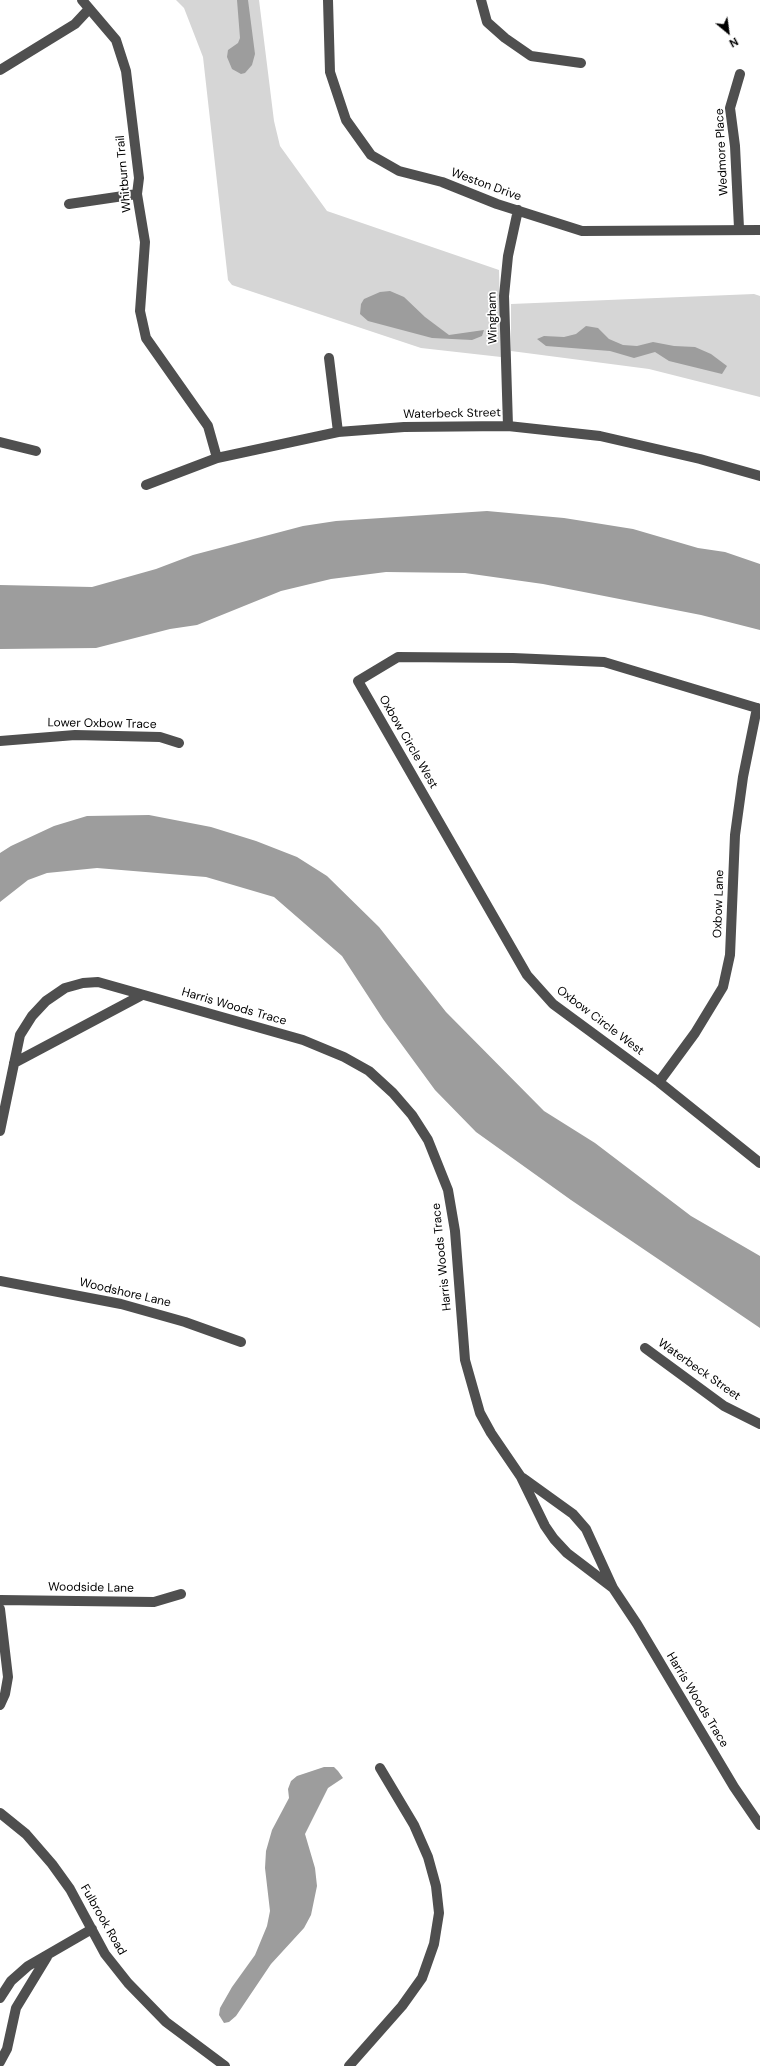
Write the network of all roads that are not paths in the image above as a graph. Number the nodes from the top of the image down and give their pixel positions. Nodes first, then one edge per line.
1 (82, 0) edge
2 (328, 0) edge
3 (481, 0) edge
4 (89, 10) junction
5 (581, 63) dead end
6 (0, 70) edge
7 (740, 74) dead end
8 (137, 194) junction
9 (69, 204) dead end
10 (518, 210) junction
11 (739, 228) junction
12 (760, 230) edge
13 (329, 358) dead end
14 (508, 426) junction
15 (338, 432) junction
16 (0, 442) edge
17 (36, 450) dead end
18 (217, 458) junction
19 (760, 476) edge
20 (146, 485) dead end
21 (758, 709) edge
22 (0, 741) edge
23 (179, 743) dead end
24 (142, 995) junction
25 (14, 1063) junction
26 (659, 1082) junction
27 (0, 1132) edge
28 (760, 1163) edge
29 (0, 1282) edge
30 (241, 1342) dead end
31 (645, 1348) dead end
32 (760, 1424) edge
33 (521, 1477) junction
34 (613, 1588) junction
35 (181, 1594) dead end
36 (0, 1600) edge
37 (0, 1609) edge
38 (0, 1705) edge
39 (380, 1768) dead end
40 (0, 1813) edge
41 (760, 1825) edge
42 (92, 1929) junction
43 (47, 1957) junction
44 (0, 1998) edge
45 (0, 2062) edge
46 (225, 2066) edge
47 (349, 2066) edge

1 - 4 street, Whitburn Trail
2 - 10 street, Weston Drive
3 - 5 street
4 - 6 street
4 - 8 street, Whitburn Trail
7 - 11 street, Wedmore Place
8 - 9 street
8 - 18 street, Whitburn Trail
10 - 11 street, Weston Drive
10 - 14 street, Wingham
11 - 12 street, Weston Drive
13 - 15 street
14 - 15 street, Waterbeck Street
14 - 19 street, Waterbeck Street
15 - 18 street, Waterbeck Street
16 - 17 street
18 - 20 street, Waterbeck Street
21 - 26 street, Oxbow Lane
21 - 26 street, Oxbow Circle West
22 - 23 street, Lower Oxbow Trace
24 - 25 street
24 - 25 street, Harris Woods Trace
24 - 33 street, Harris Woods Trace
25 - 27 street, Harris Woods Trace
26 - 28 street, Oxbow Circle West
29 - 30 street, Woodshore Lane
31 - 32 street, Waterbeck Street
33 - 34 street, Harris Woods Trace
33 - 34 street, Harris Woods Trace
34 - 41 street, Harris Woods Trace
35 - 36 street, Woodside Lane
37 - 38 street
39 - 47 street
40 - 42 street, Fulbrook Road
42 - 43 street
42 - 46 street, Fulbrook Road
43 - 44 street
43 - 45 street

